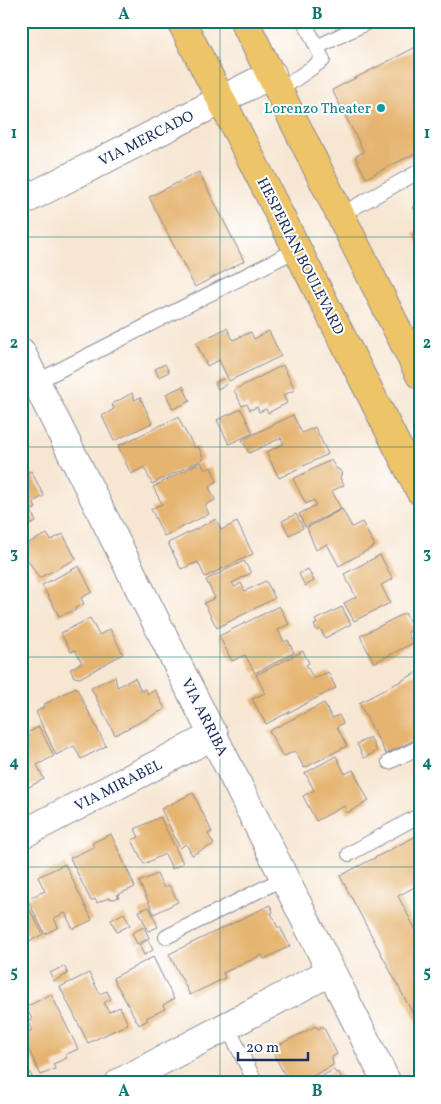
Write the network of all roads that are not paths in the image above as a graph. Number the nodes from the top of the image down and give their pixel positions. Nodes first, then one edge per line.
1 (181, 21) edge
2 (244, 21) edge
3 (304, 21) edge
4 (370, 21) edge
5 (317, 47) junction
6 (276, 82) junction
7 (222, 99) junction
8 (420, 171) edge
9 (21, 202) edge
10 (340, 215) junction
11 (298, 248) junction
12 (21, 352) edge
13 (420, 375) edge
14 (36, 382) junction
15 (420, 491) edge
16 (214, 735) junction
17 (420, 747) edge
18 (389, 762) dead end
19 (420, 815) edge
20 (21, 835) edge
21 (349, 854) dead end
22 (284, 878) junction
23 (166, 937) dead end
24 (330, 972) junction
25 (228, 1026) junction
26 (119, 1083) edge
27 (256, 1083) edge
28 (387, 1083) edge

1 - 7 main road, HESPERIAN BOULEVARD
2 - 6 main road
3 - 5 lane
4 - 5 lane
5 - 6 lane
6 - 7 street, VIA MERCADO
6 - 10 main road
7 - 9 street, VIA MERCADO
7 - 11 main road, HESPERIAN BOULEVARD
8 - 10 lane
10 - 13 main road
11 - 14 lane
11 - 15 main road, HESPERIAN BOULEVARD
12 - 14 street, VIA ARRIBA
14 - 16 street, VIA ARRIBA
16 - 20 street, VIA MIRABEL
16 - 22 street, VIA ARRIBA
17 - 18 lane
19 - 21 lane
22 - 23 lane
22 - 24 street, VIA ARRIBA
24 - 25 street
24 - 28 street, VIA ARRIBA
25 - 26 street
25 - 27 lane

